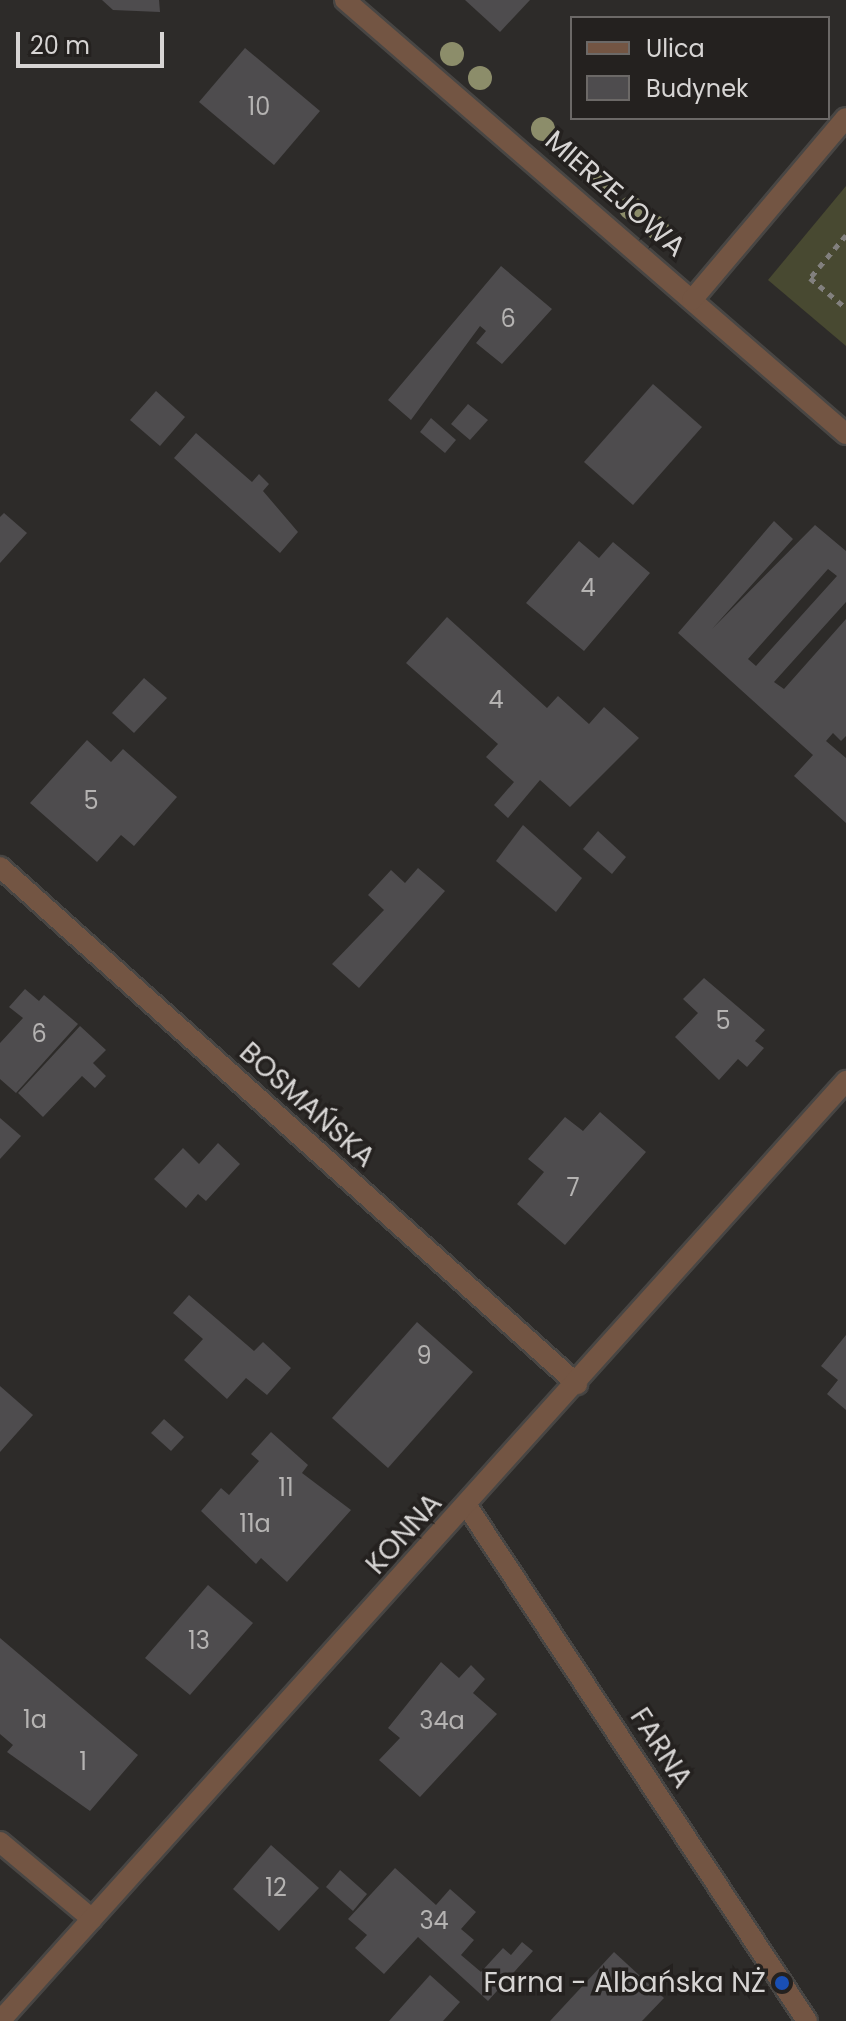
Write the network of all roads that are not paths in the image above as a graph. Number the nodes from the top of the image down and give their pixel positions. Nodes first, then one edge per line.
1 (345, 0) edge
2 (846, 118) edge
3 (692, 300) junction
4 (846, 434) edge
5 (0, 867) edge
6 (846, 1081) edge
7 (577, 1384) junction
8 (467, 1506) junction
9 (0, 1842) edge
10 (92, 1919) junction
11 (0, 2021) edge
12 (807, 2021) edge

1 - 3 street, MIERZEJOWA
2 - 3 street
3 - 4 street, MIERZEJOWA
5 - 7 street, BOSMAŃSKA
6 - 7 street, KONNA
7 - 8 street, KONNA
8 - 10 street, KONNA
8 - 12 street, FARNA
9 - 10 street
10 - 11 street, KONNA

